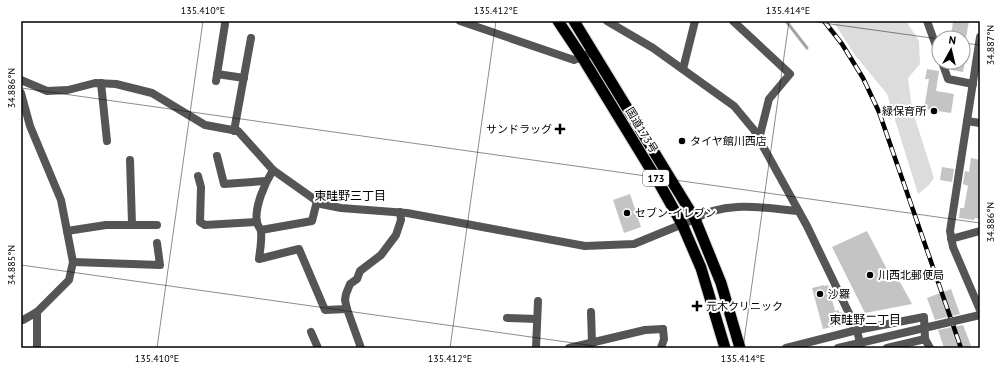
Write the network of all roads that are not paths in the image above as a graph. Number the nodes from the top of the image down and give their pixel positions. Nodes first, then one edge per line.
1 (460, 21) edge
2 (558, 21) edge
3 (574, 21) edge
4 (607, 21) edge
5 (695, 21) edge
6 (733, 21) edge
7 (927, 21) edge
8 (225, 24) dead end
9 (931, 32) edge
10 (980, 37) edge
11 (251, 38) dead end
12 (593, 52) junction
13 (582, 57) junction
14 (683, 69) junction
15 (945, 70) edge
16 (244, 78) junction
17 (21, 80) edge
18 (101, 83) junction
19 (973, 84) junction
20 (21, 93) edge
21 (967, 121) junction
22 (980, 123) edge
23 (234, 130) junction
24 (759, 140) junction
25 (107, 141) dead end
26 (217, 156) dead end
27 (130, 160) dead end
28 (273, 170) junction
29 (198, 176) dead end
30 (266, 181) junction
31 (317, 201) junction
32 (798, 211) junction
33 (400, 212) junction
34 (695, 219) junction
35 (132, 224) junction
36 (682, 224) junction
37 (157, 225) dead end
38 (259, 226) junction
39 (67, 231) junction
40 (980, 232) edge
41 (951, 239) junction
42 (157, 243) dead end
43 (73, 262) junction
44 (538, 301) dead end
45 (979, 306) edge
46 (347, 309) junction
47 (37, 312) junction
48 (591, 312) dead end
49 (980, 315) edge
50 (507, 318) dead end
51 (537, 319) junction
52 (21, 320) edge
53 (857, 330) junction
54 (311, 332) dead end
55 (925, 339) junction
56 (592, 343) junction
57 (37, 348) edge
58 (318, 348) edge
59 (361, 348) edge
60 (536, 348) edge
61 (573, 348) edge
62 (661, 348) edge
63 (725, 348) edge
64 (740, 348) edge
65 (786, 348) edge
66 (838, 348) edge
67 (861, 348) edge
68 (887, 348) edge
69 (930, 348) edge

1 - 13 street
2 - 13 highway, 国道173号 / 173
3 - 12 highway, 国道173号 / 173
4 - 14 street
5 - 14 street
6 - 24 street
7 - 9 street
8 - 16 street
10 - 19 street
11 - 16 street
12 - 13 street
12 - 34 highway, 国道173号 / 173
13 - 36 highway, 国道173号 / 173
14 - 24 street
15 - 19 street
16 - 23 street
17 - 18 street
18 - 23 street
18 - 25 street
19 - 21 street
20 - 39 street
21 - 22 street
21 - 41 street
23 - 28 street
24 - 32 street
26 - 30 street
27 - 35 street
28 - 30 street
28 - 31 street
29 - 38 street
30 - 38 street
31 - 33 street
31 - 38 street
32 - 34 street
32 - 53 street
33 - 36 street
33 - 46 street
34 - 36 street
34 - 64 highway, 国道173号 / 173
35 - 37 street
35 - 39 street
36 - 63 highway, 国道173号 / 173
38 - 46 street
39 - 43 street
40 - 41 street
41 - 45 street
42 - 43 street
43 - 47 street
44 - 51 street
46 - 59 street
47 - 52 street
47 - 57 street
48 - 56 street
49 - 66 street, bridge
50 - 51 street
51 - 60 street
53 - 55 street
53 - 65 street
53 - 67 street
54 - 58 street
55 - 68 street
55 - 69 street
56 - 61 street
56 - 62 street

